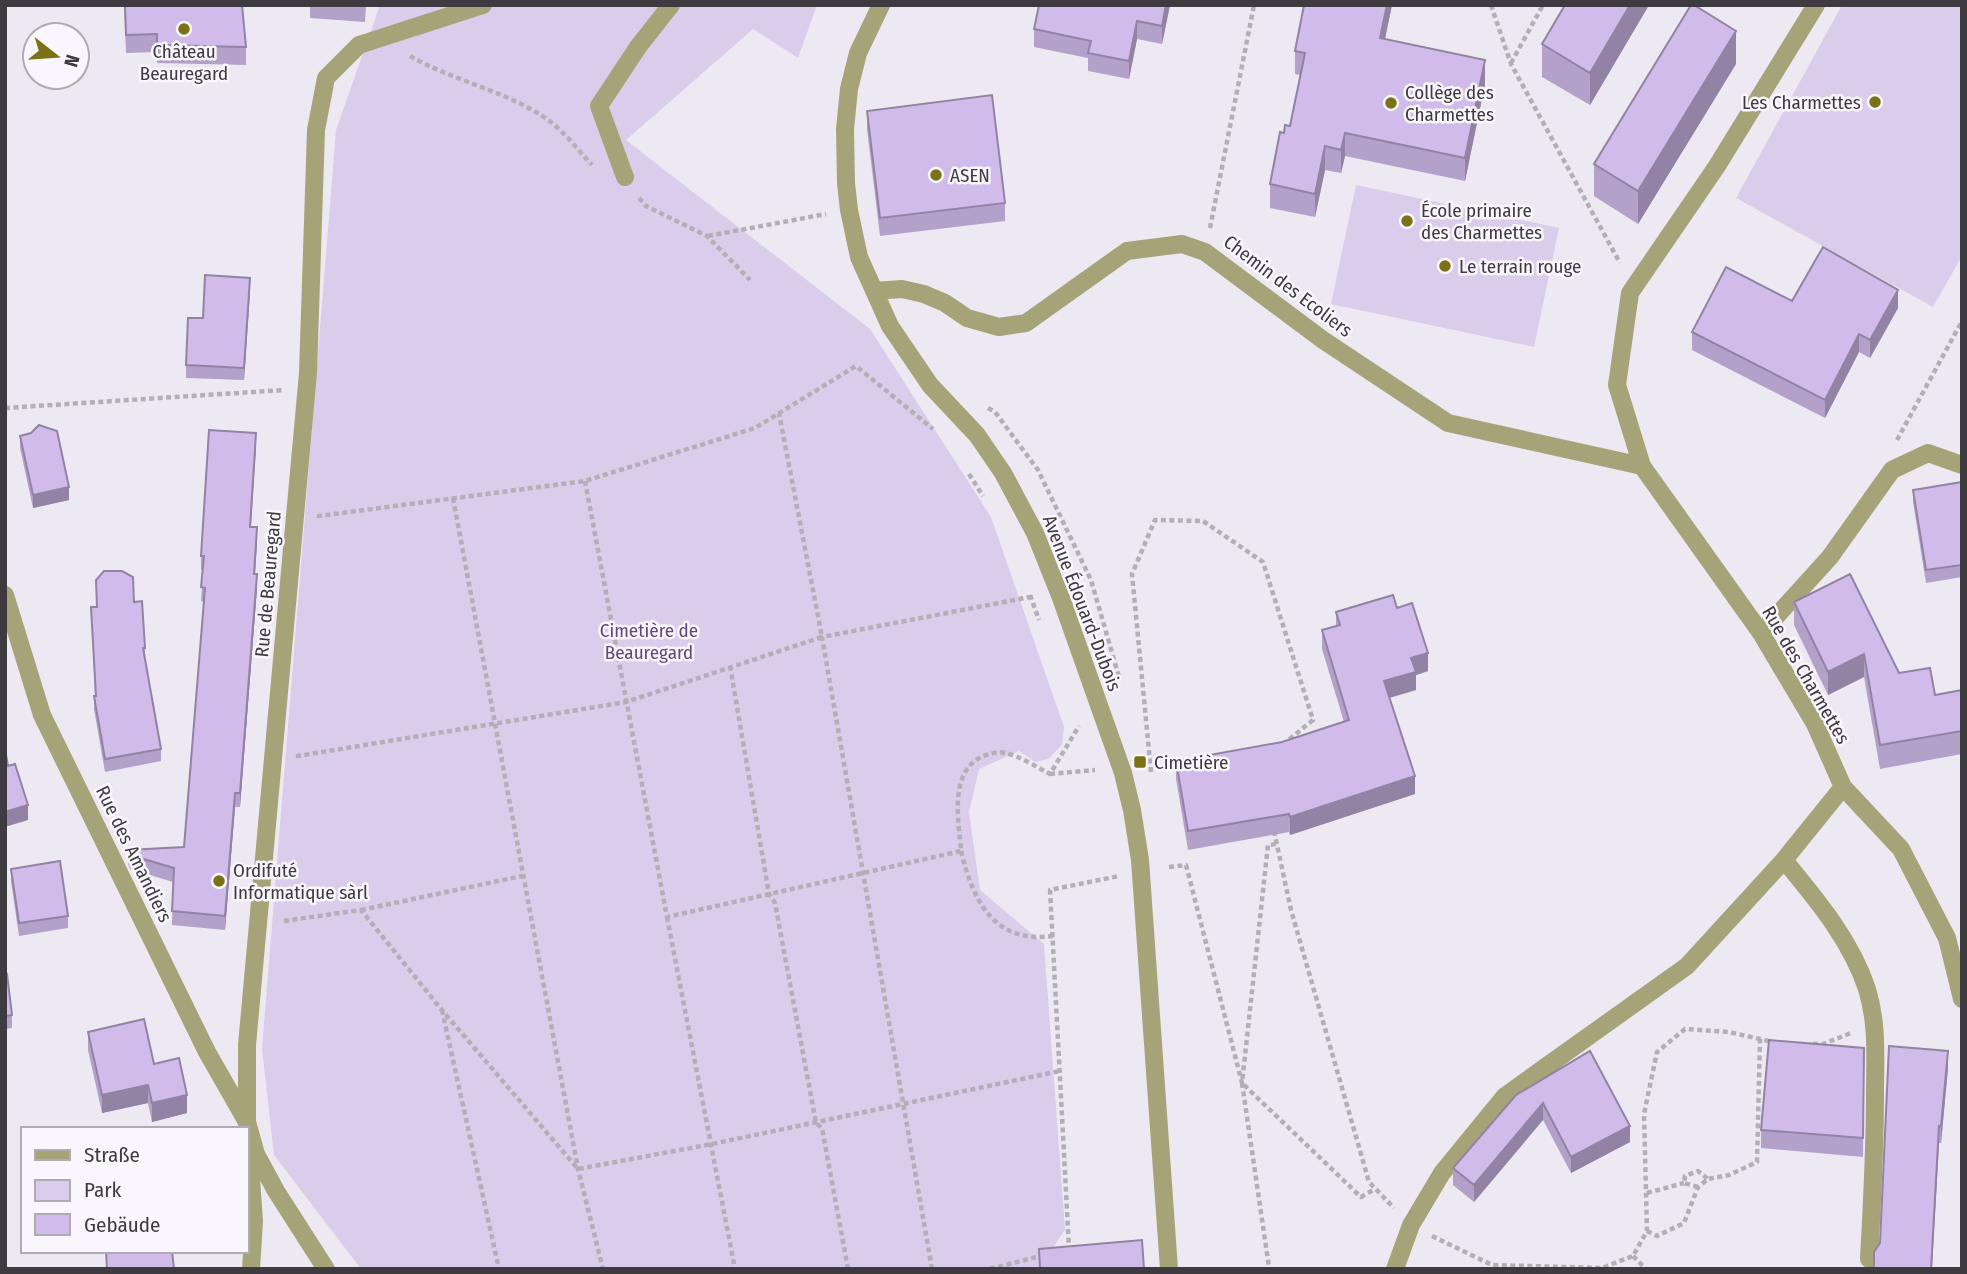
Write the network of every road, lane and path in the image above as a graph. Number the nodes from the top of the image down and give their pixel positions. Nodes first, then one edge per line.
1 (483, 5) edge
2 (671, 5) edge
3 (881, 5) edge
4 (1254, 5) edge
5 (1491, 5) edge
6 (1543, 5) edge
7 (1816, 5) edge
8 (383, 37) junction
9 (1511, 64) junction
10 (625, 177) junction
11 (831, 213) dead end
12 (707, 236) junction
13 (1205, 251) junction
14 (750, 280) dead end
15 (1636, 284) junction
16 (874, 291) junction
17 (1962, 321) edge
18 (306, 388) junction
19 (5, 408) edge
20 (779, 413) junction
21 (939, 434) dead end
22 (963, 463) dead end
23 (1962, 465) edge
24 (1642, 466) junction
25 (1892, 470) junction
26 (585, 481) junction
27 (453, 498) junction
28 (990, 506) dead end
29 (318, 529) dead end
30 (1026, 585) dead end
31 (5, 595) edge
32 (1030, 597) junction
33 (1040, 623) dead end
34 (1761, 633) junction
35 (822, 637) junction
36 (730, 666) junction
37 (626, 702) junction
38 (1074, 713) dead end
39 (495, 723) junction
40 (299, 742) dead end
41 (1281, 746) edge
42 (298, 756) junction
43 (297, 769) dead end
44 (1153, 785) dead end
45 (1843, 787) junction
46 (1274, 831) edge
47 (1277, 844) junction
48 (961, 851) junction
49 (1783, 860) junction
50 (1119, 863) dead end
51 (1169, 867) dead end
52 (863, 873) junction
53 (522, 876) junction
54 (769, 894) junction
55 (361, 910) junction
56 (667, 917) junction
57 (283, 932) dead end
58 (1052, 936) junction
59 (1962, 999) edge
60 (442, 1009) junction
61 (1876, 1023) junction
62 (1760, 1039) junction
63 (1811, 1044) edge
64 (1787, 1045) edge
65 (1060, 1072) junction
66 (1242, 1083) junction
67 (903, 1104) junction
68 (247, 1122) junction
69 (816, 1123) junction
70 (247, 1127) edge
71 (248, 1136) edge
72 (712, 1144) junction
73 (578, 1169) junction
74 (1708, 1179) junction
75 (1684, 1183) junction
76 (1698, 1187) junction
77 (1375, 1189) junction
78 (1647, 1193) junction
79 (1411, 1225) junction
80 (1647, 1231) junction
81 (1633, 1256) junction
82 (1869, 1259) dead end
83 (1269, 1267) edge
84 (1543, 1267) edge
85 (251, 1269) edge
86 (326, 1269) edge
87 (499, 1269) edge
88 (603, 1269) edge
89 (735, 1269) edge
90 (848, 1269) edge
91 (932, 1269) edge
92 (990, 1269) edge
93 (1169, 1269) edge
94 (1395, 1269) edge
95 (1646, 1269) edge

1 - 8 street, Rue de Beauregard
2 - 10 street
3 - 16 street, Avenue Édouard-Dubois
4 - 13 path
5 - 9 path
6 - 9 path
7 - 15 street, Rue des Charmettes
8 - 10 path
8 - 18 street, Rue de Beauregard
9 - 15 path
10 - 12 path
11 - 12 path
12 - 14 path
13 - 16 street, Chemin des Ecoliers
13 - 24 street, Chemin des Ecoliers
15 - 24 street, Rue des Charmettes
16 - 93 street, Avenue Édouard-Dubois
17 - 25 path
18 - 19 path
18 - 68 street, Rue de Beauregard
20 - 21 path
20 - 26 path
20 - 35 path
22 - 28 path
23 - 25 street
24 - 34 street, Rue des Charmettes
25 - 34 street
26 - 27 path
26 - 37 path
27 - 29 path
27 - 39 path
30 - 32 path
31 - 68 street, Rue des Amandiers
32 - 33 path
32 - 35 path
34 - 45 street, Rue des Charmettes
35 - 36 path
35 - 52 path
36 - 37 path
36 - 54 path
37 - 39 path
37 - 56 path
38 - 48 path
39 - 42 path
39 - 53 path
40 - 42 path
41 - 44 path
42 - 43 path
45 - 49 street
45 - 59 street, Rue des Charmettes
46 - 47 path
47 - 66 path
47 - 77 path
48 - 52 path
48 - 58 path
49 - 61 street
49 - 79 street
50 - 58 path
51 - 66 path
52 - 54 path
52 - 67 path
53 - 55 path
53 - 73 path
54 - 56 path
54 - 69 path
55 - 57 path
55 - 60 path
56 - 72 path
58 - 65 path
60 - 73 path
60 - 87 path
61 - 63 path
61 - 82 street
62 - 64 path
62 - 74 path
62 - 78 path
65 - 67 path
65 - 92 path
66 - 77 path
66 - 83 path
67 - 69 path
67 - 91 path
68 - 70 street, Rue de Beauregard
68 - 86 street
69 - 72 path
69 - 90 path
71 - 85 street, Rue de Beauregard
72 - 73 path
72 - 89 path
73 - 88 path
74 - 75 path
74 - 76 path
75 - 76 path
75 - 78 path
76 - 80 path
77 - 79 path
78 - 80 path
79 - 84 path
79 - 94 street
80 - 81 path
81 - 84 path
81 - 95 path

